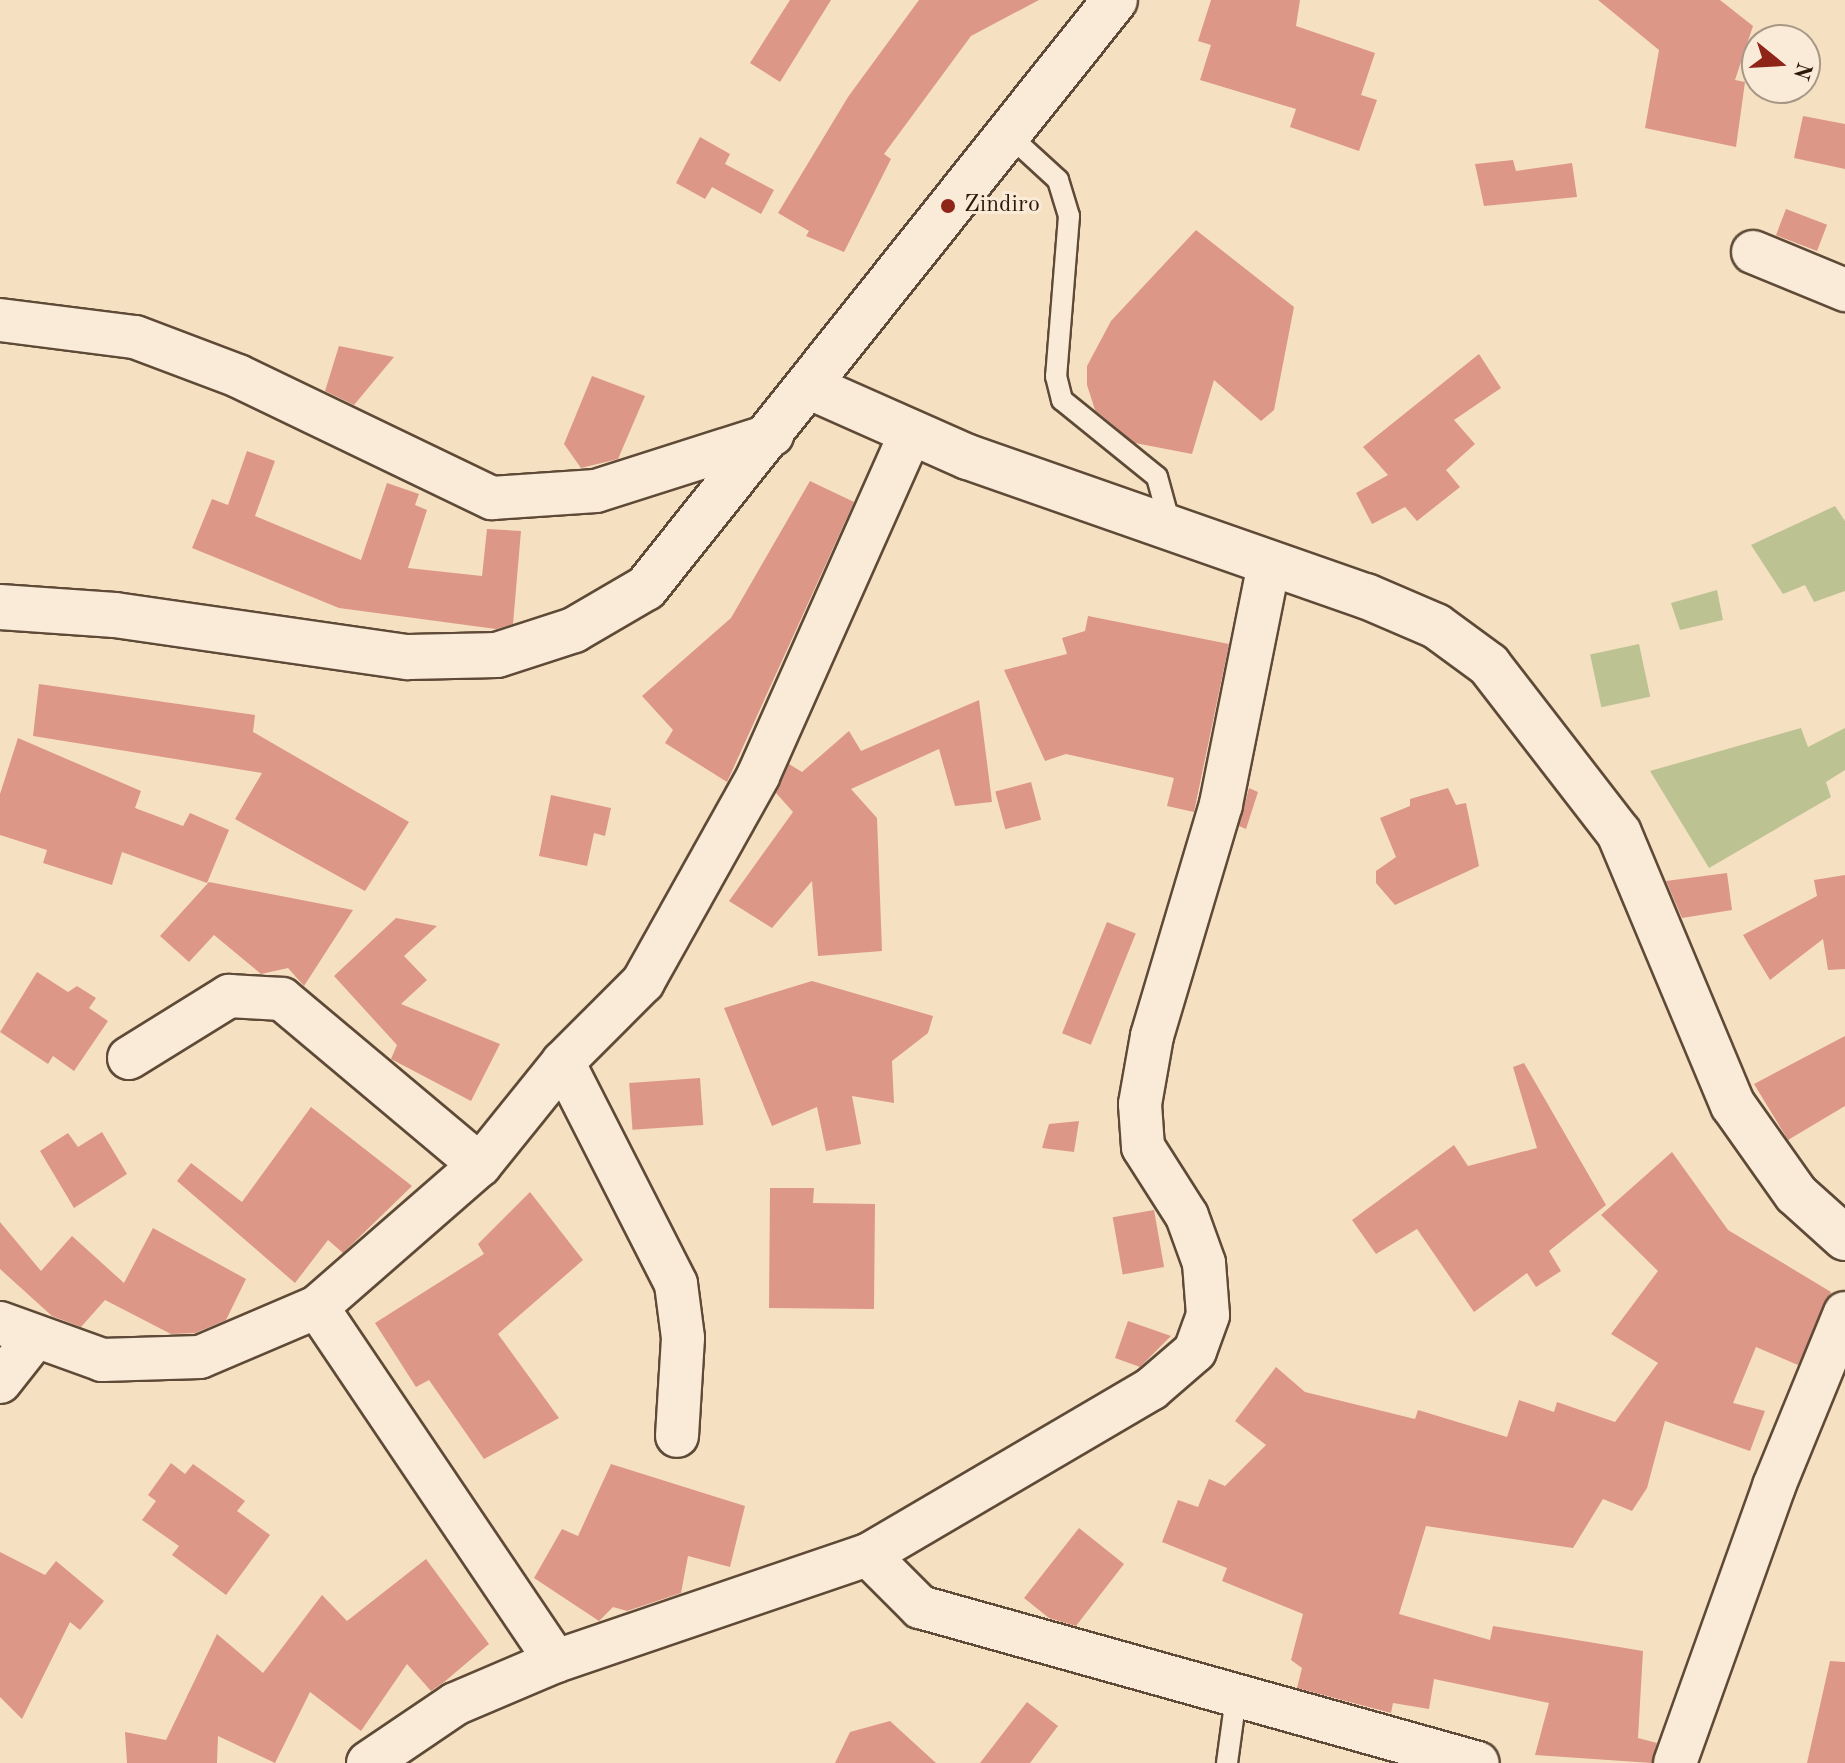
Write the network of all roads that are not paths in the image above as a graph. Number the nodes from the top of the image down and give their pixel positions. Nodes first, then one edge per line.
1 (1115, 0) edge
2 (1010, 136) junction
3 (1753, 252) dead end
4 (1845, 290) edge
5 (0, 320) edge
6 (812, 388) junction
7 (911, 432) junction
8 (772, 435) junction
9 (1171, 528) junction
10 (1269, 564) junction
11 (0, 607) edge
12 (129, 1058) dead end
13 (563, 1062) junction
14 (480, 1165) junction
15 (1845, 1238) edge
16 (317, 1307) junction
17 (1845, 1313) edge
18 (17, 1331) edge
19 (0, 1382) edge
20 (677, 1436) dead end
21 (868, 1555) junction
22 (556, 1661) junction
23 (1236, 1697) junction
24 (370, 1763) edge
25 (1227, 1763) edge
26 (1478, 1763) edge
27 (1675, 1763) edge

1 - 2 main road
2 - 6 main road
2 - 9 lane
3 - 4 street
5 - 8 street
6 - 7 main road
6 - 8 main road
7 - 9 main road
7 - 13 street
8 - 11 main road
9 - 10 main road
10 - 15 main road
10 - 21 street
12 - 14 street
13 - 14 street
13 - 20 street
14 - 16 street
16 - 18 street
16 - 22 street
17 - 27 street
18 - 19 street
21 - 22 street
21 - 23 street
22 - 24 street
23 - 25 lane
23 - 26 street

